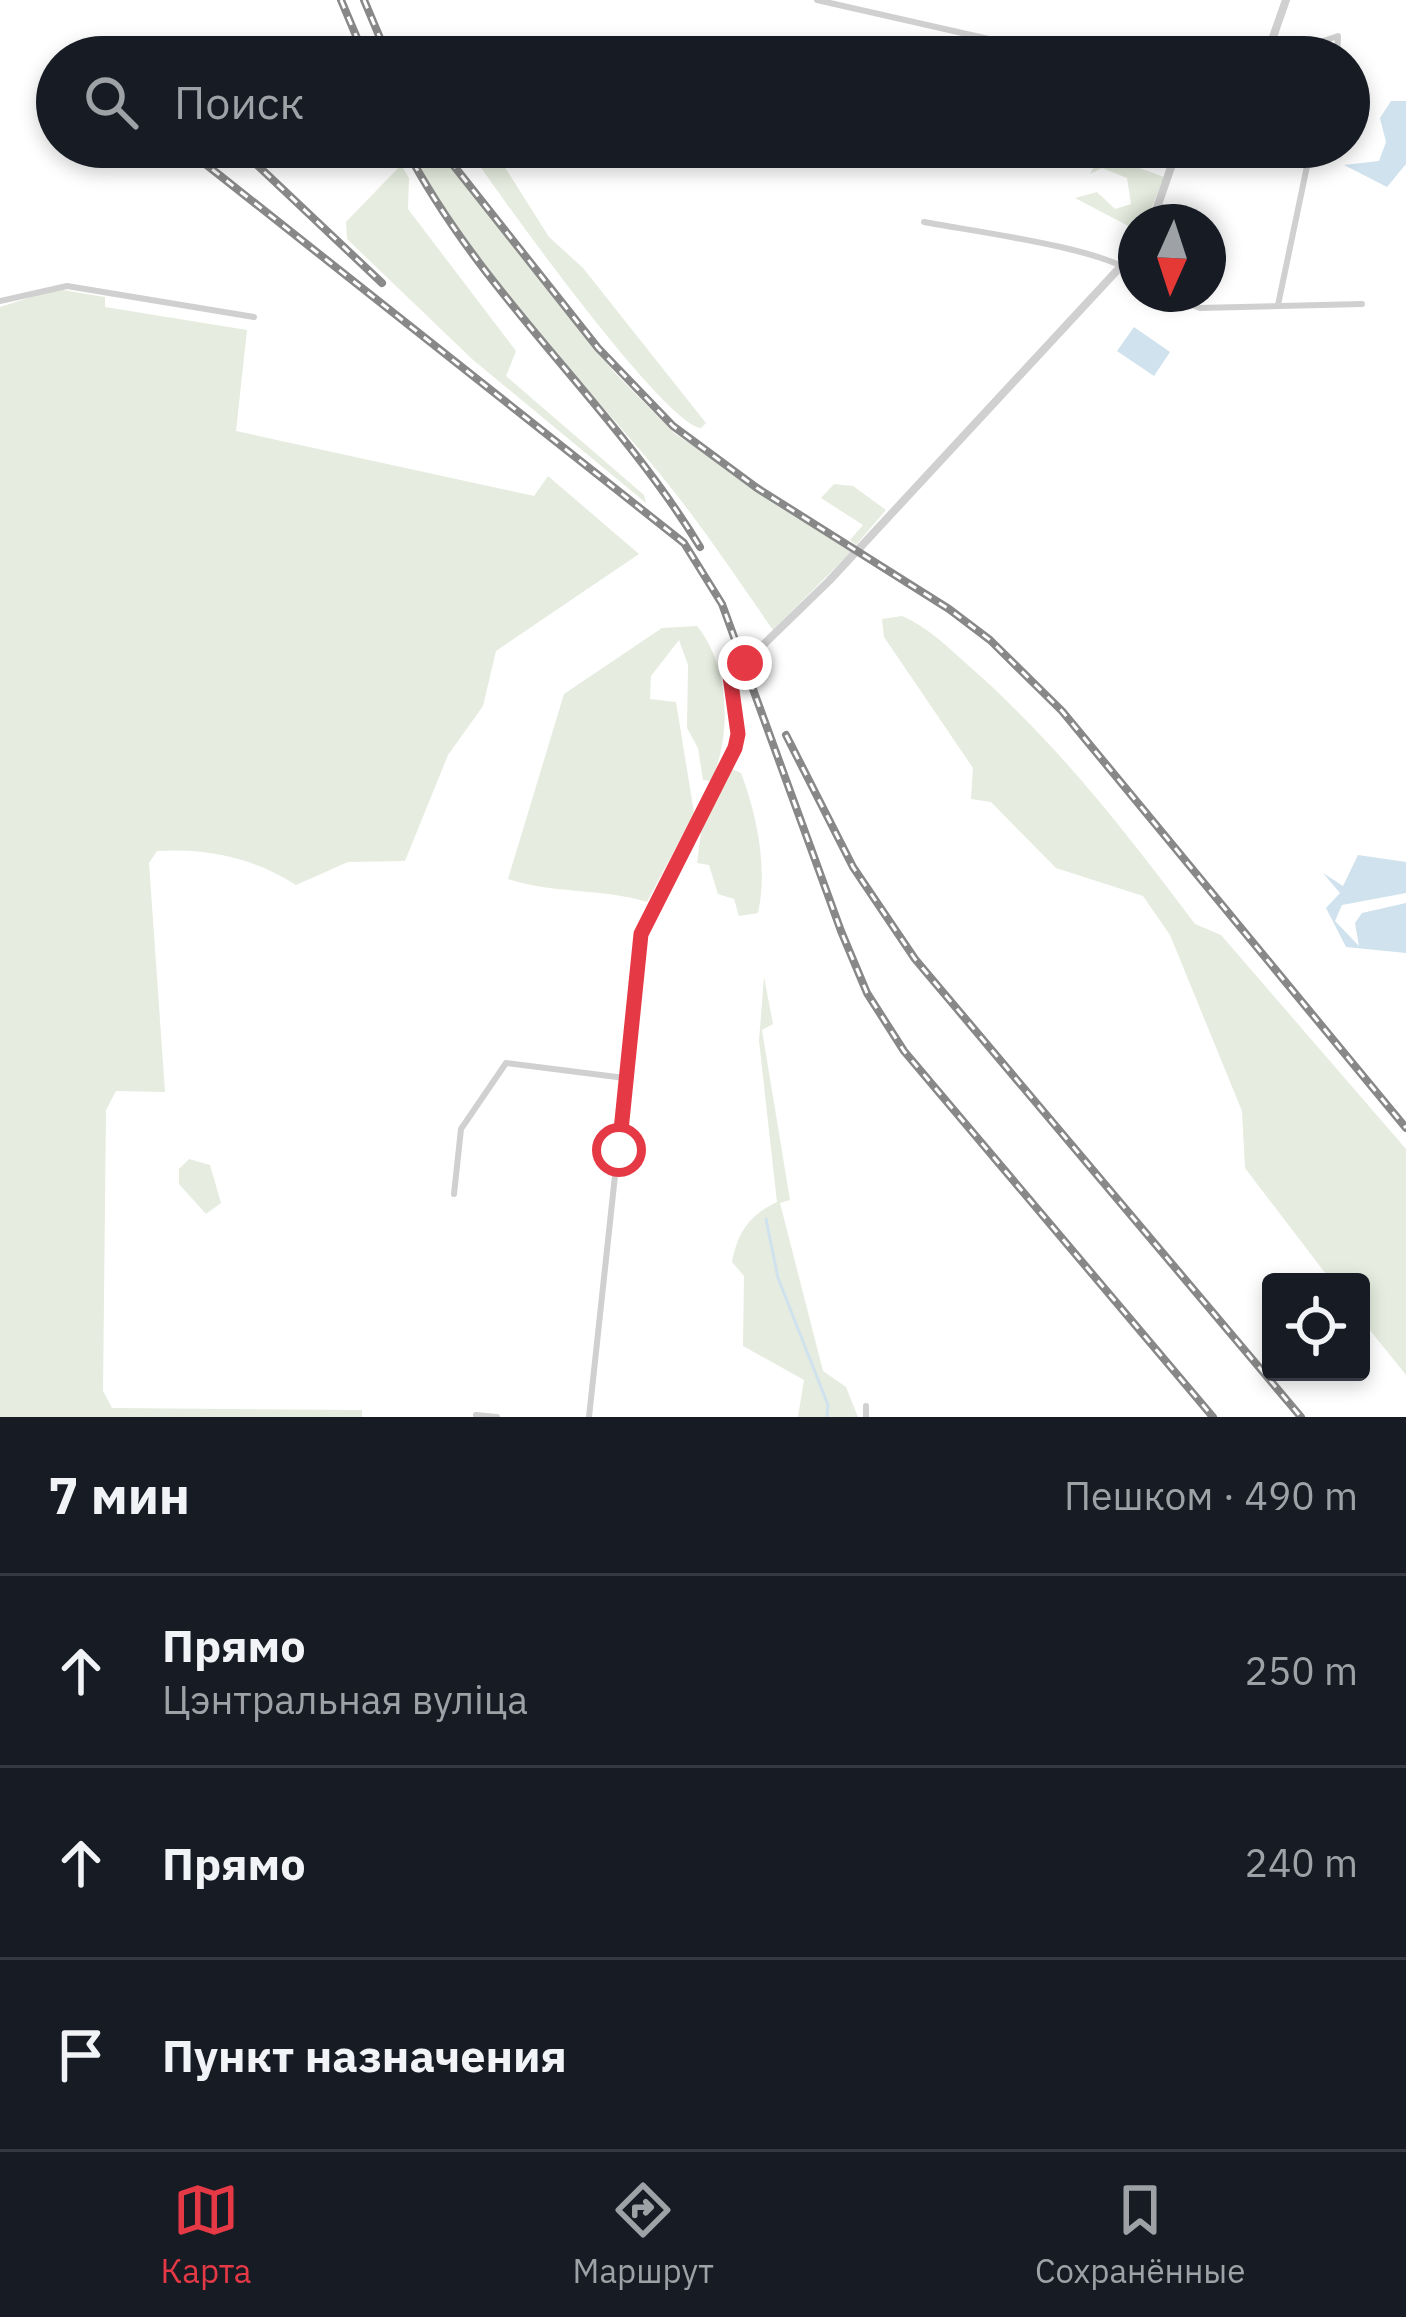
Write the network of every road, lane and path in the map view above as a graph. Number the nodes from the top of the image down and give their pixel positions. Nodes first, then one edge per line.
1 (818, 0) edge
2 (1286, 0) edge
3 (976, 36) edge
4 (1274, 36) edge
5 (1171, 168) edge
6 (1307, 168) edge
7 (1158, 204) edge
8 (924, 222) dead end
9 (1118, 264) edge
10 (1118, 273) edge
11 (0, 301) edge
12 (1362, 304) dead end
13 (1278, 305) junction
14 (1226, 307) edge
15 (254, 317) dead end
16 (660, 890) joint
17 (625, 1078) junction
18 (454, 1194) dead end
19 (866, 1406) dead end
20 (476, 1415) edge
21 (497, 1417) edge
22 (590, 1417) edge
23 (866, 1417) edge

1 - 3 street
2 - 4 street
5 - 7 street
6 - 13 street
8 - 9 street
10 - 16 street
11 - 15 street
12 - 13 street
13 - 14 street
16 - 17 street
17 - 18 street
17 - 22 street
19 - 23 street
20 - 21 street

